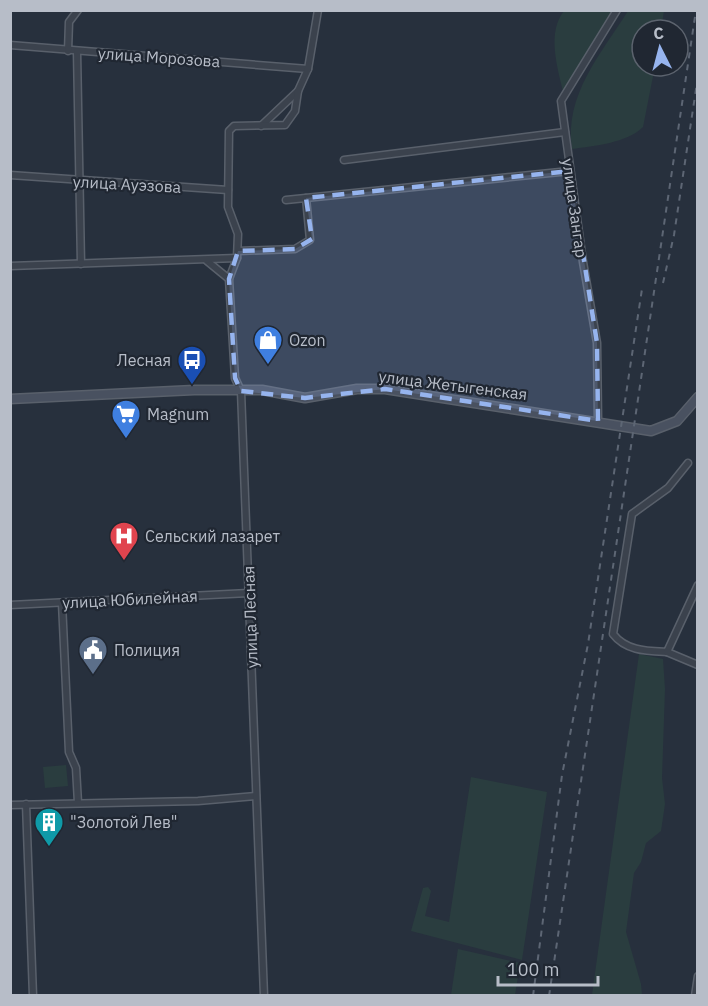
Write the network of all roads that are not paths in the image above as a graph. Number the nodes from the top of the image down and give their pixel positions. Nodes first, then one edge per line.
1 (78, 10) edge
2 (318, 10) edge
3 (617, 10) edge
4 (10, 45) edge
5 (68, 51) junction
6 (77, 51) junction
7 (308, 69) junction
8 (298, 91) junction
9 (261, 126) junction
10 (566, 132) junction
11 (344, 160) dead end
12 (570, 171) junction
13 (10, 175) edge
14 (79, 182) junction
15 (228, 190) junction
16 (306, 198) junction
17 (286, 200) dead end
18 (237, 255) junction
19 (207, 261) junction
20 (81, 264) junction
21 (10, 266) edge
22 (229, 279) junction
23 (241, 390) junction
24 (698, 397) edge
25 (10, 399) edge
26 (598, 421) junction
27 (688, 463) dead end
28 (698, 585) edge
29 (249, 592) junction
30 (696, 593) edge
31 (62, 603) junction
32 (10, 605) edge
33 (667, 652) junction
34 (698, 665) edge
35 (256, 796) junction
36 (78, 803) junction
37 (26, 804) junction
38 (10, 805) edge
39 (698, 976) edge
40 (33, 996) edge
41 (264, 996) edge
42 (695, 996) edge

1 - 5 street
2 - 7 street
3 - 10 street, улица Зангар
4 - 5 street, улица Морозова
5 - 6 street, улица Морозова
6 - 7 street, улица Морозова
6 - 14 street
7 - 8 street
8 - 9 street
8 - 9 street
9 - 15 street
10 - 11 street
10 - 12 street, улица Зангар
12 - 16 street
12 - 26 street, улица Зангар
13 - 14 street, улица Ауэзова
14 - 15 street, улица Ауэзова
14 - 20 street
15 - 18 street, улица Лесная
16 - 17 street
16 - 18 street
18 - 19 street
18 - 22 street, улица Лесная
19 - 20 street
19 - 22 street
20 - 21 street
22 - 23 street, улица Лесная
23 - 25 main road, улица Жетыгенская
23 - 26 main road, улица Жетыгенская
23 - 29 street, улица Лесная
24 - 26 main road, улица Жетыгенская
27 - 33 street
28 - 30 street
29 - 31 street, улица Юбилейная
29 - 35 street, улица Лесная
30 - 33 street
31 - 32 street, улица Юбилейная
31 - 36 street
33 - 34 street
35 - 36 street
35 - 41 street, улица Лесная
36 - 37 street
37 - 38 street
37 - 40 street
39 - 42 street

